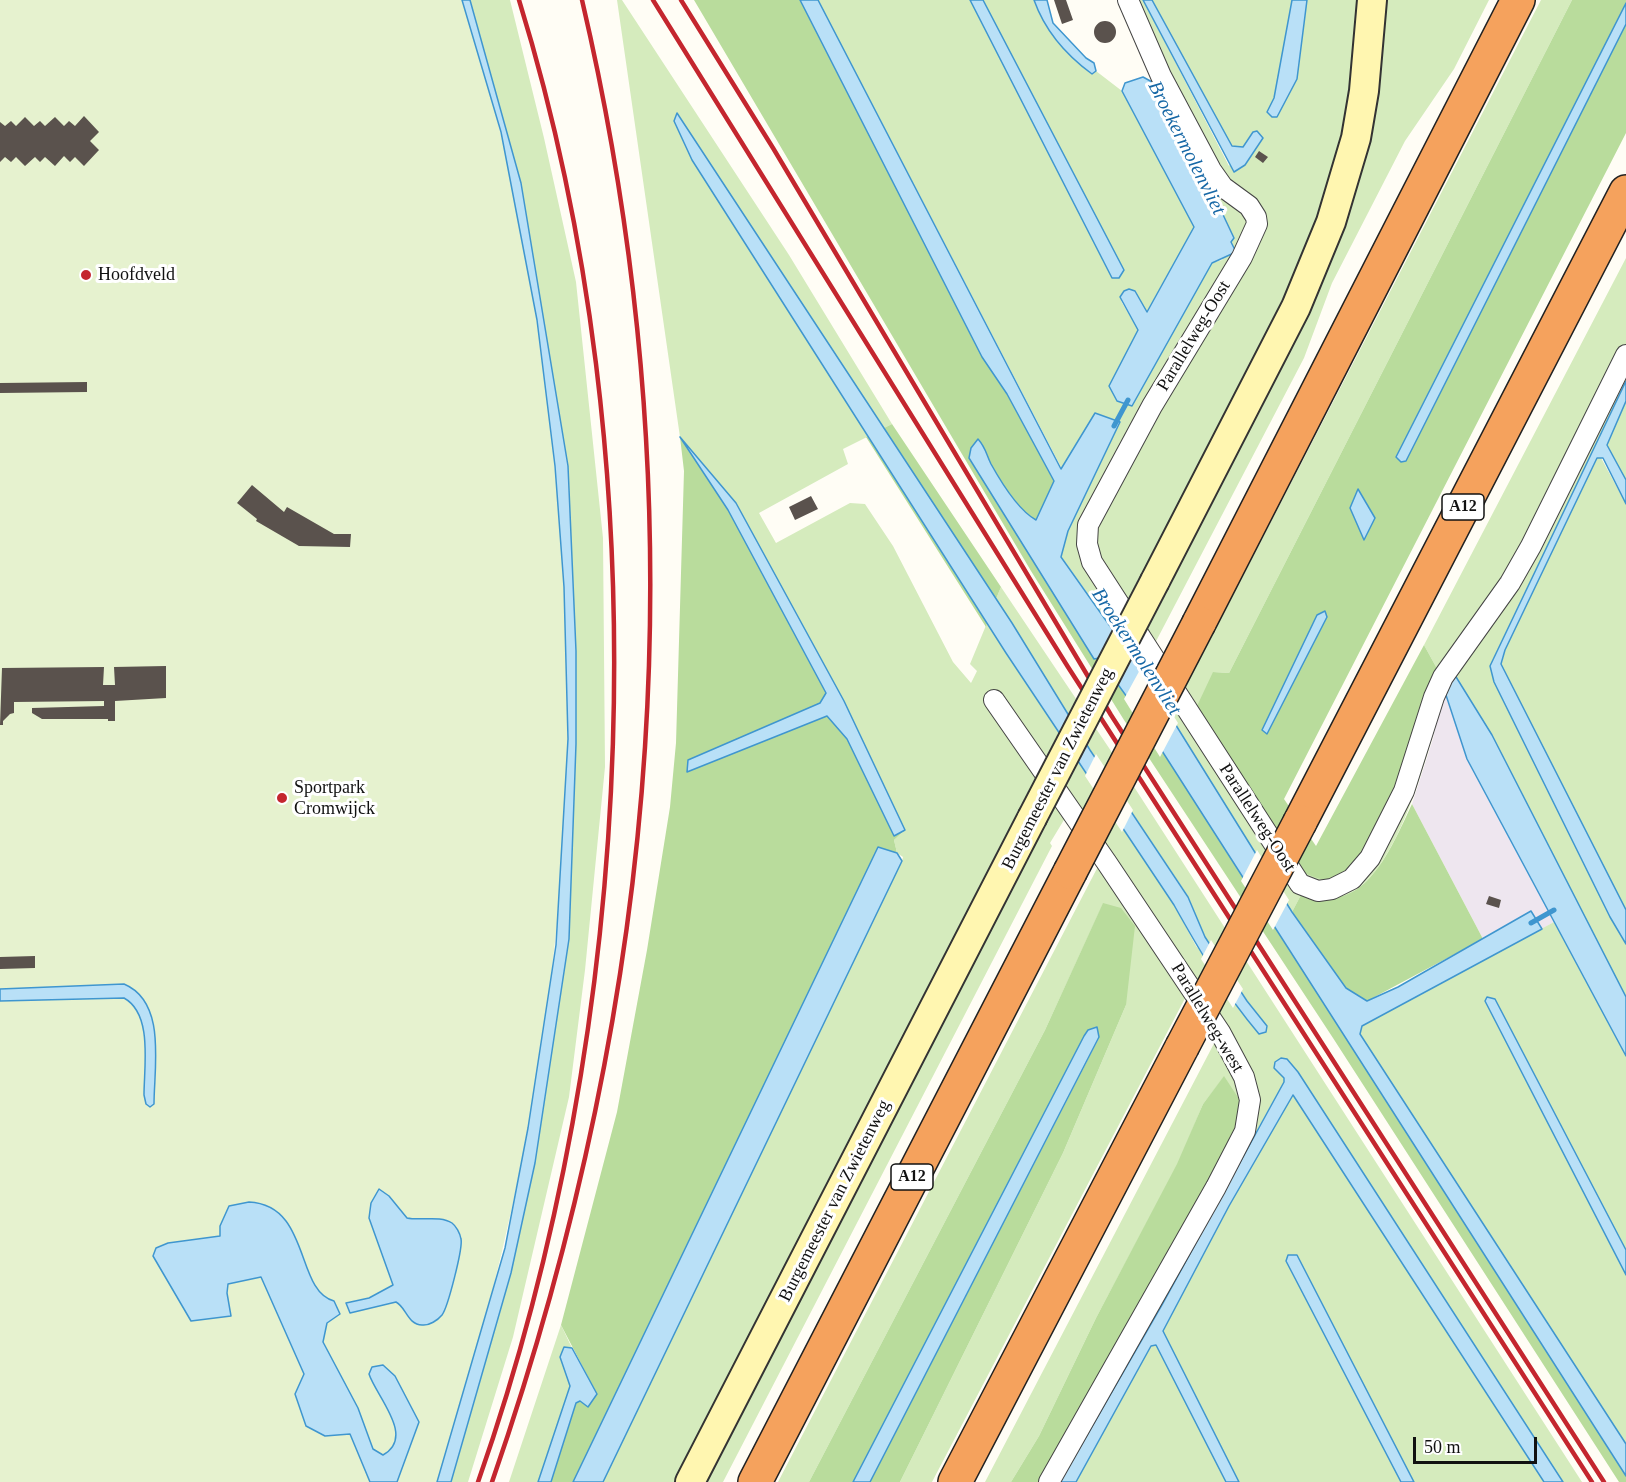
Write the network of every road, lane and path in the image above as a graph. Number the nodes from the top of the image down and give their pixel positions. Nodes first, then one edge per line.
1 (1128, 0) edge
2 (1372, 0) edge
3 (1518, 0) edge
4 (1626, 192) edge
5 (1626, 355) edge
6 (994, 700) dead end
7 (690, 1482) edge
8 (755, 1482) edge
9 (955, 1482) edge
10 (1049, 1482) edge

1 - 5 street, Parallelweg-Oost
2 - 7 main road, Burgemeester van Zwietenweg, bridge
3 - 8 highway, A12, bridge
4 - 9 highway, A12, bridge
6 - 10 street, Parallelweg-west

